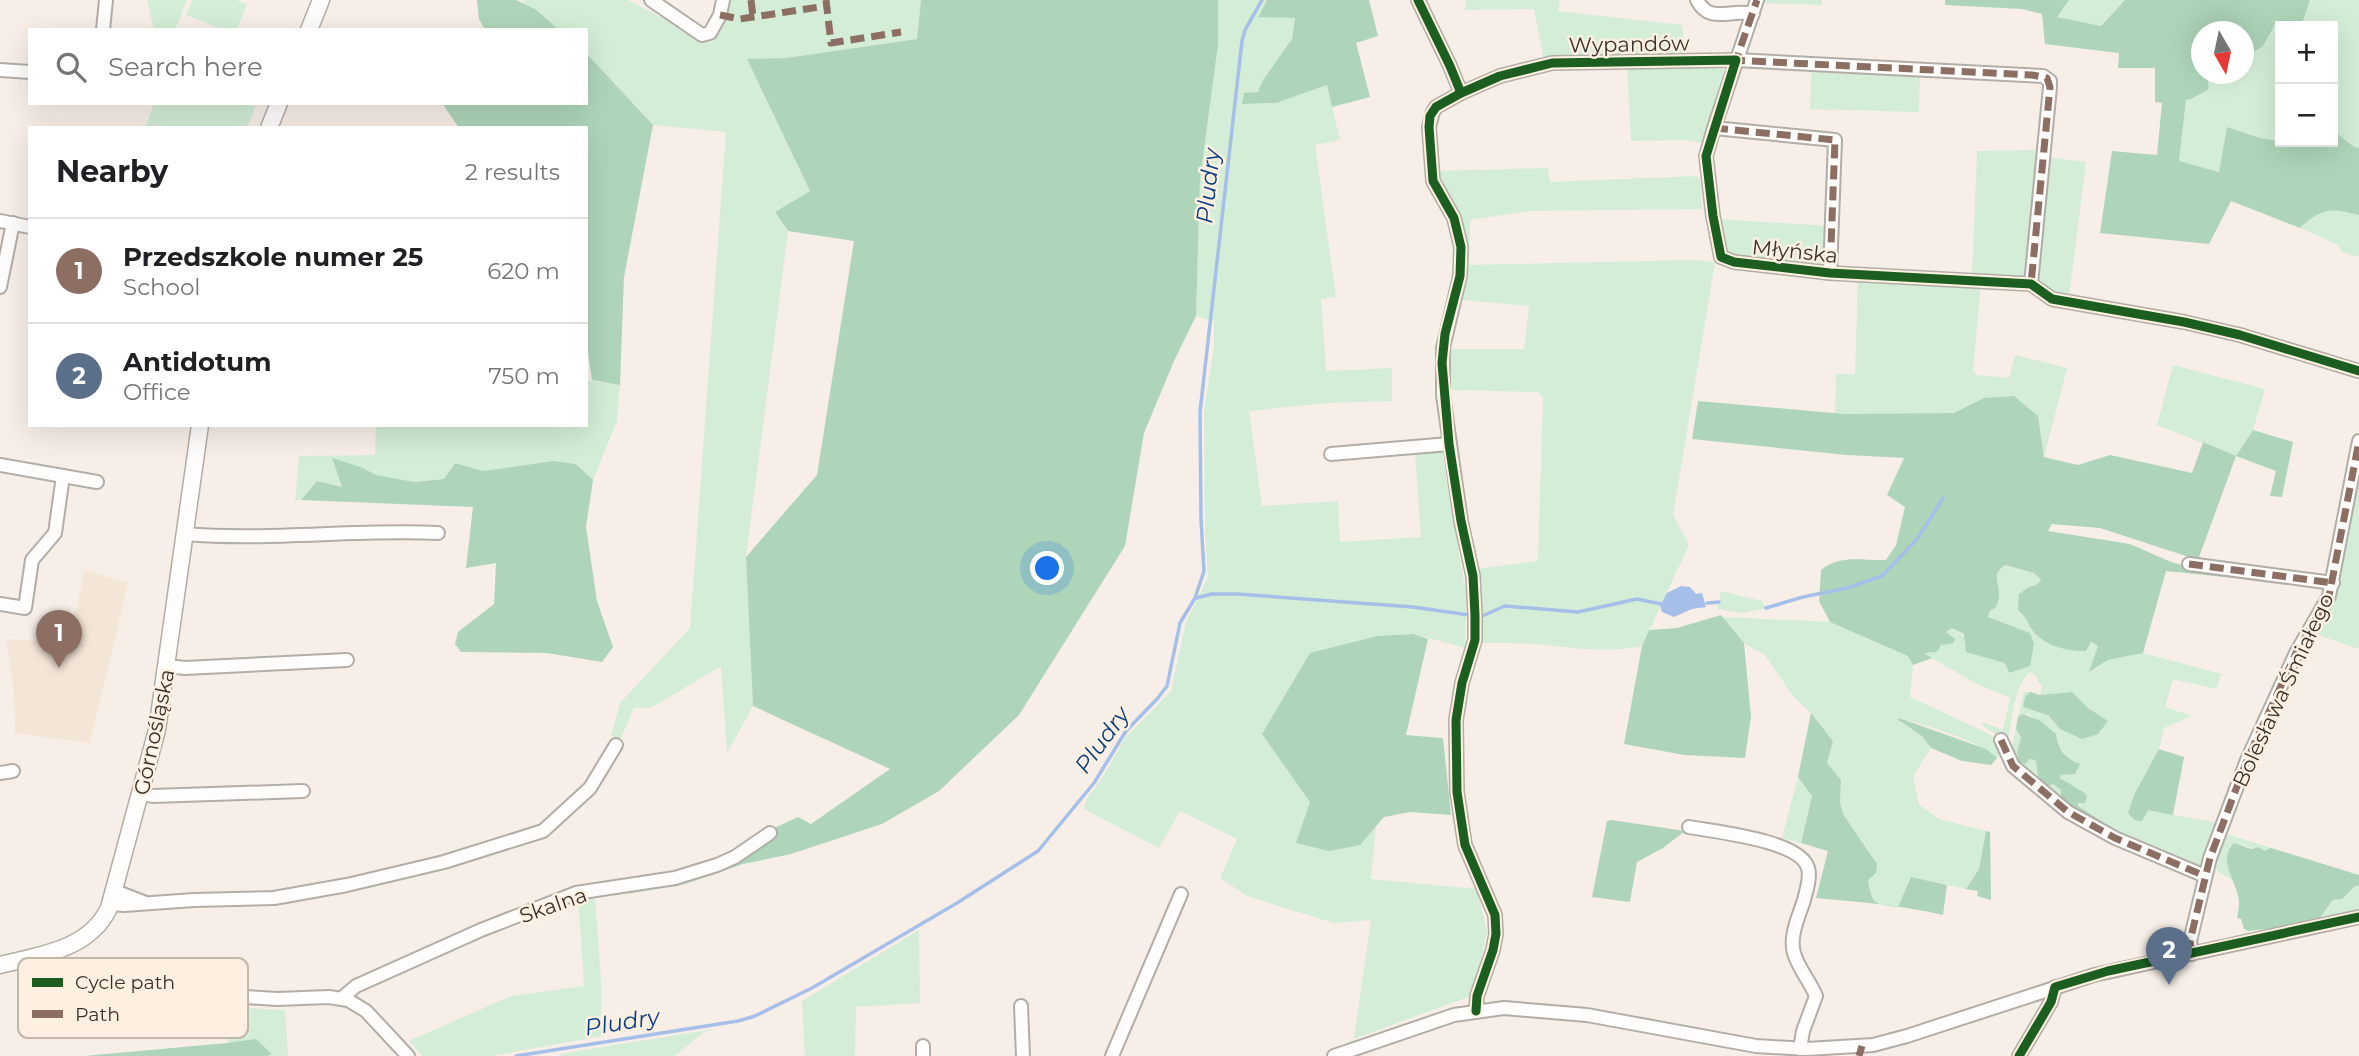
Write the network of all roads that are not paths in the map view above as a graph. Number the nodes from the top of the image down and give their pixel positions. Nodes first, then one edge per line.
1 (106, 0) edge
2 (321, 0) edge
3 (651, 0) edge
4 (723, 0) edge
5 (1418, 0) edge
6 (1696, 0) edge
7 (1757, 0) edge
8 (1753, 14) junction
9 (103, 28) edge
10 (310, 28) edge
11 (1736, 60) junction
12 (0, 70) edge
13 (28, 72) edge
14 (1461, 93) junction
15 (278, 105) edge
16 (271, 126) edge
17 (1714, 128) junction
18 (6, 222) edge
19 (28, 227) edge
20 (1830, 273) junction
21 (2029, 284) junction
22 (0, 286) edge
23 (2359, 371) edge
24 (200, 427) edge
25 (2359, 441) edge
26 (1449, 444) junction
27 (1331, 454) dead end
28 (0, 465) edge
29 (63, 476) junction
30 (97, 482) dead end
31 (438, 533) dead end
32 (185, 534) junction
33 (2189, 564) dead end
34 (2333, 583) junction
35 (0, 604) edge
36 (346, 660) dead end
37 (168, 666) junction
38 (2001, 740) dead end
39 (616, 745) dead end
40 (303, 791) dead end
41 (142, 794) junction
42 (1689, 827) dead end
43 (770, 833) dead end
44 (2206, 876) junction
45 (1181, 894) dead end
46 (113, 897) junction
47 (2359, 917) edge
48 (2192, 954) junction
49 (34, 956) joint
50 (26, 958) edge
51 (18, 960) edge
52 (0, 965) edge
53 (2055, 988) junction
54 (248, 997) edge
55 (342, 998) junction
56 (1021, 1006) dead end
57 (1476, 1011) junction
58 (1800, 1049) junction
59 (1884, 1049) edge
60 (1860, 1051) edge
61 (408, 1056) edge
62 (1023, 1056) edge
63 (1112, 1056) edge
64 (1334, 1056) edge
65 (2019, 1056) edge

1 - 9 street
2 - 10 street
3 - 4 street
5 - 14 street
6 - 8 street
7 - 8 street, Młyńska
8 - 11 street, Młyńska
11 - 14 street, Wypandów
11 - 17 street, Młyńska
11 - 21 street, Wypandów
12 - 13 street
14 - 26 street, Wypandów
15 - 16 street
17 - 20 street, Młyńska
17 - 20 street, Młyńska
18 - 19 street
18 - 22 street
20 - 21 street, Młyńska
21 - 23 street
24 - 32 street, Górnośląska
25 - 34 street, Bolesława Śmiałego
26 - 27 street
26 - 57 street, Wypandów
28 - 29 street
29 - 30 street
29 - 35 street
31 - 32 street
32 - 37 street, Górnośląska
33 - 34 street, Bolesława Śmiałego
34 - 44 street, Bolesława Śmiałego
36 - 37 street
37 - 41 street, Górnośląska
38 - 44 street
39 - 46 street
40 - 41 street
41 - 46 street, Górnośląska
42 - 58 street
43 - 55 street, Skalna
44 - 48 street, Bolesława Śmiałego
45 - 63 street
46 - 49 street, Górnośląska
47 - 48 street
48 - 53 street
49 - 50 street, Górnośląska
51 - 52 street, Górnośląska
53 - 59 street
53 - 65 street
54 - 55 street
55 - 61 street
56 - 62 street
57 - 58 street
57 - 64 street
58 - 60 street
59 - 60 street

